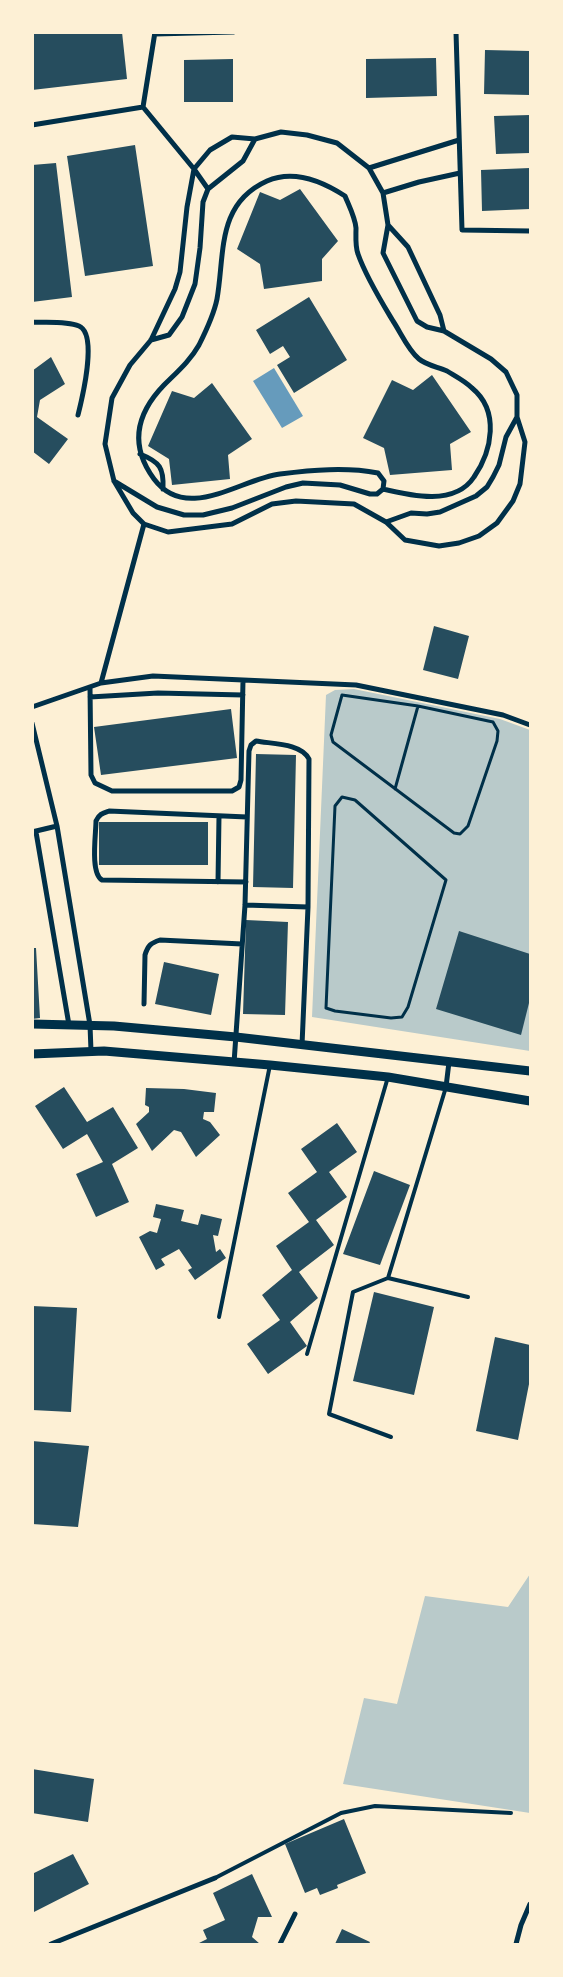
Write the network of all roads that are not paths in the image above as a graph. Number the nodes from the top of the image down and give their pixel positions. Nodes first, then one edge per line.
1 (233, 32) edge
2 (456, 32) edge
3 (155, 33) edge
4 (143, 108) junction
5 (32, 125) edge
6 (255, 139) junction
7 (459, 140) junction
8 (369, 168) junction
9 (194, 169) junction
10 (460, 173) junction
11 (208, 189) junction
12 (383, 193) junction
13 (388, 225) junction
14 (530, 231) edge
15 (32, 322) edge
16 (444, 331) junction
17 (151, 340) junction
18 (78, 415) dead end
19 (517, 417) junction
20 (140, 454) junction
21 (114, 481) junction
22 (383, 489) junction
23 (163, 490) junction
24 (386, 522) junction
25 (144, 524) junction
26 (243, 680) junction
27 (101, 683) junction
28 (90, 687) junction
29 (243, 695) junction
30 (90, 697) junction
31 (32, 708) edge
32 (32, 723) edge
33 (530, 725) edge
34 (219, 816) junction
35 (247, 817) junction
36 (57, 826) junction
37 (34, 832) edge
38 (218, 882) junction
39 (246, 882) junction
40 (245, 905) junction
41 (308, 907) junction
42 (242, 944) junction
43 (144, 1004) dead end
44 (32, 1024) edge
45 (69, 1025) junction
46 (90, 1025) junction
47 (236, 1037) junction
48 (302, 1045) junction
49 (91, 1052) junction
50 (32, 1054) edge
51 (449, 1062) junction
52 (234, 1063) junction
53 (270, 1065) junction
54 (530, 1072) edge
55 (388, 1077) junction
56 (446, 1087) junction
57 (530, 1101) edge
58 (388, 1278) junction
59 (468, 1297) dead end
60 (219, 1317) dead end
61 (307, 1354) dead end
62 (391, 1437) dead end
63 (511, 1813) dead end
64 (215, 1878) joint
65 (530, 1904) edge
66 (295, 1914) dead end
67 (51, 1944) edge
68 (280, 1944) edge
69 (516, 1944) edge

1 - 3 street
2 - 7 street
3 - 4 street
4 - 5 street
4 - 9 street
6 - 8 street
6 - 9 street
6 - 11 street
7 - 8 street
7 - 10 street
8 - 12 street
9 - 11 street
9 - 17 street
10 - 12 street
10 - 14 street
11 - 17 street
12 - 13 street
13 - 16 street
13 - 16 street
15 - 18 street
16 - 19 street
17 - 21 street
19 - 24 street
19 - 24 street
20 - 22 street
20 - 23 street
20 - 23 street
21 - 22 street
21 - 25 street
22 - 23 street
24 - 25 street
25 - 27 street
26 - 27 street
26 - 29 street
26 - 33 street
27 - 28 street
28 - 30 street
28 - 31 street
29 - 30 street
29 - 30 street
32 - 36 street
34 - 35 street
34 - 38 street
34 - 38 street
35 - 39 street
35 - 41 street
36 - 37 street
36 - 46 street
37 - 45 street
38 - 39 street
39 - 40 street
40 - 41 street
40 - 42 street
41 - 48 street
42 - 43 street
42 - 47 street
44 - 45 street
45 - 46 street
46 - 47 street
46 - 49 street
47 - 48 street
47 - 52 street
48 - 51 street
49 - 50 street
49 - 52 street
51 - 54 street
51 - 56 street
52 - 53 street
53 - 55 street
53 - 60 lane
55 - 56 street
55 - 61 lane
56 - 57 street
56 - 58 lane
58 - 59 lane
58 - 62 lane
63 - 64 lane
64 - 67 street
65 - 69 street
66 - 68 street

